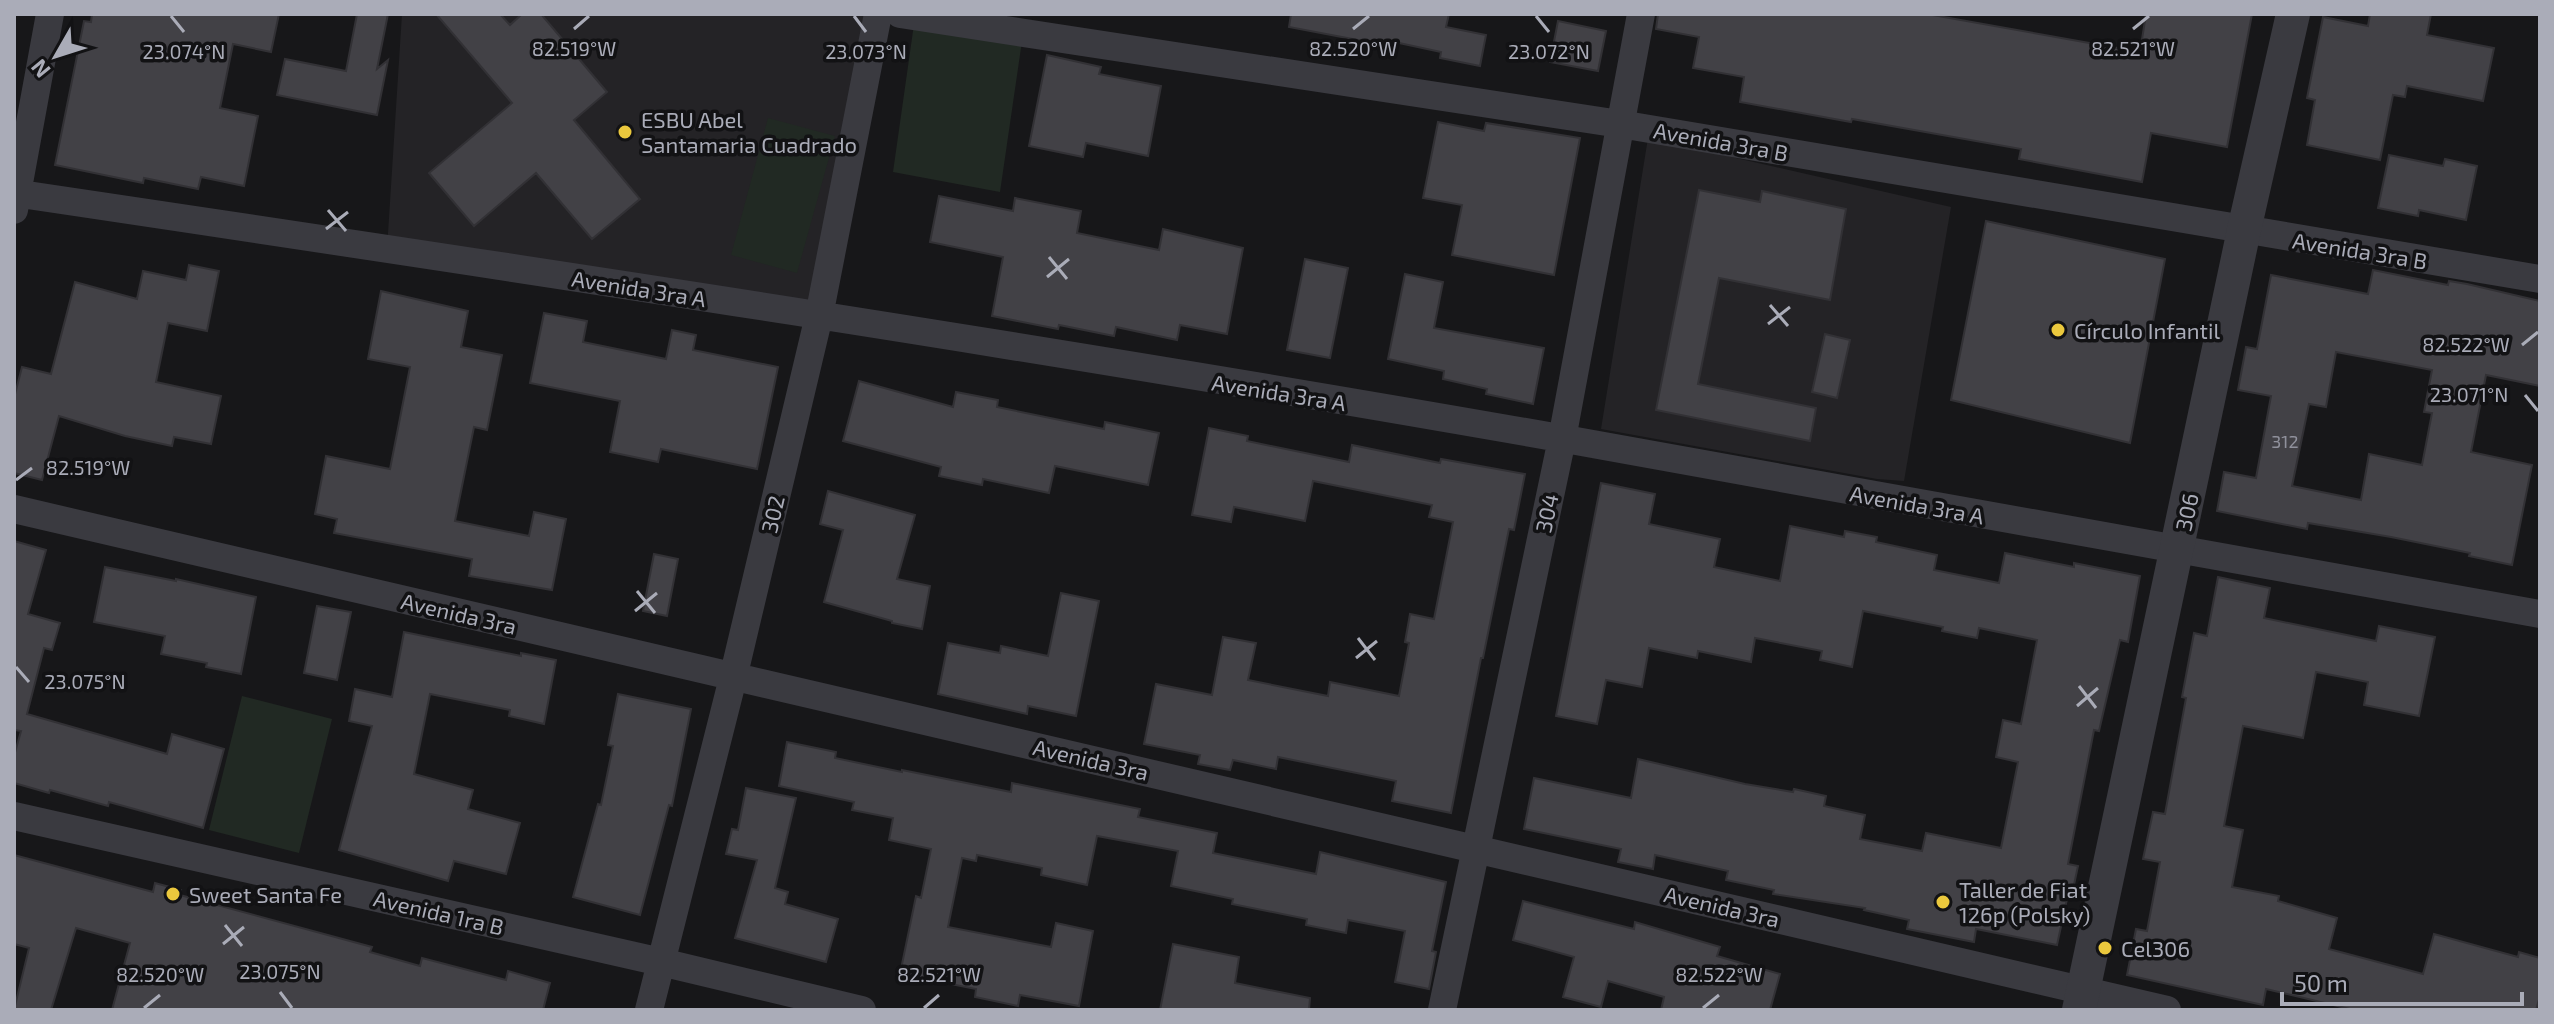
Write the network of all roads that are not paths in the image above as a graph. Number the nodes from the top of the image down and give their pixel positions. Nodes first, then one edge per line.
1 (50, 14) edge
2 (878, 14) edge
3 (900, 14) edge
4 (1641, 14) edge
5 (2293, 14) edge
6 (1620, 124) junction
7 (15, 199) edge
8 (2244, 230) junction
9 (2540, 279) edge
10 (819, 316) junction
11 (1562, 439) junction
12 (14, 509) edge
13 (2178, 552) junction
14 (2540, 614) edge
15 (733, 678) junction
16 (14, 816) edge
17 (1474, 847) junction
18 (661, 962) junction
19 (2081, 1001) edge
20 (649, 1010) edge
21 (862, 1010) edge
22 (1442, 1010) edge
23 (2167, 1010) edge

1 - 7 street
2 - 10 street, 302
3 - 6 street, Avenida 3ra B
4 - 6 street, 304
5 - 8 street, 306
6 - 8 street, Avenida 3ra B
6 - 11 street, 304
7 - 10 street, Avenida 3ra A
8 - 9 street, Avenida 3ra B
8 - 13 street, 306
10 - 11 street, Avenida 3ra A
10 - 15 street, 302
11 - 13 street, Avenida 3ra A
11 - 17 street, 304
12 - 15 street, Avenida 3ra
13 - 14 street, Avenida 3ra A
13 - 19 street, 306
15 - 17 street, Avenida 3ra
15 - 18 street, 302
16 - 18 street, Avenida 1ra B
17 - 19 street, Avenida 3ra
17 - 22 street, 304
18 - 20 street, 302
18 - 21 street, Avenida 1ra B
19 - 23 street, Avenida 3ra

